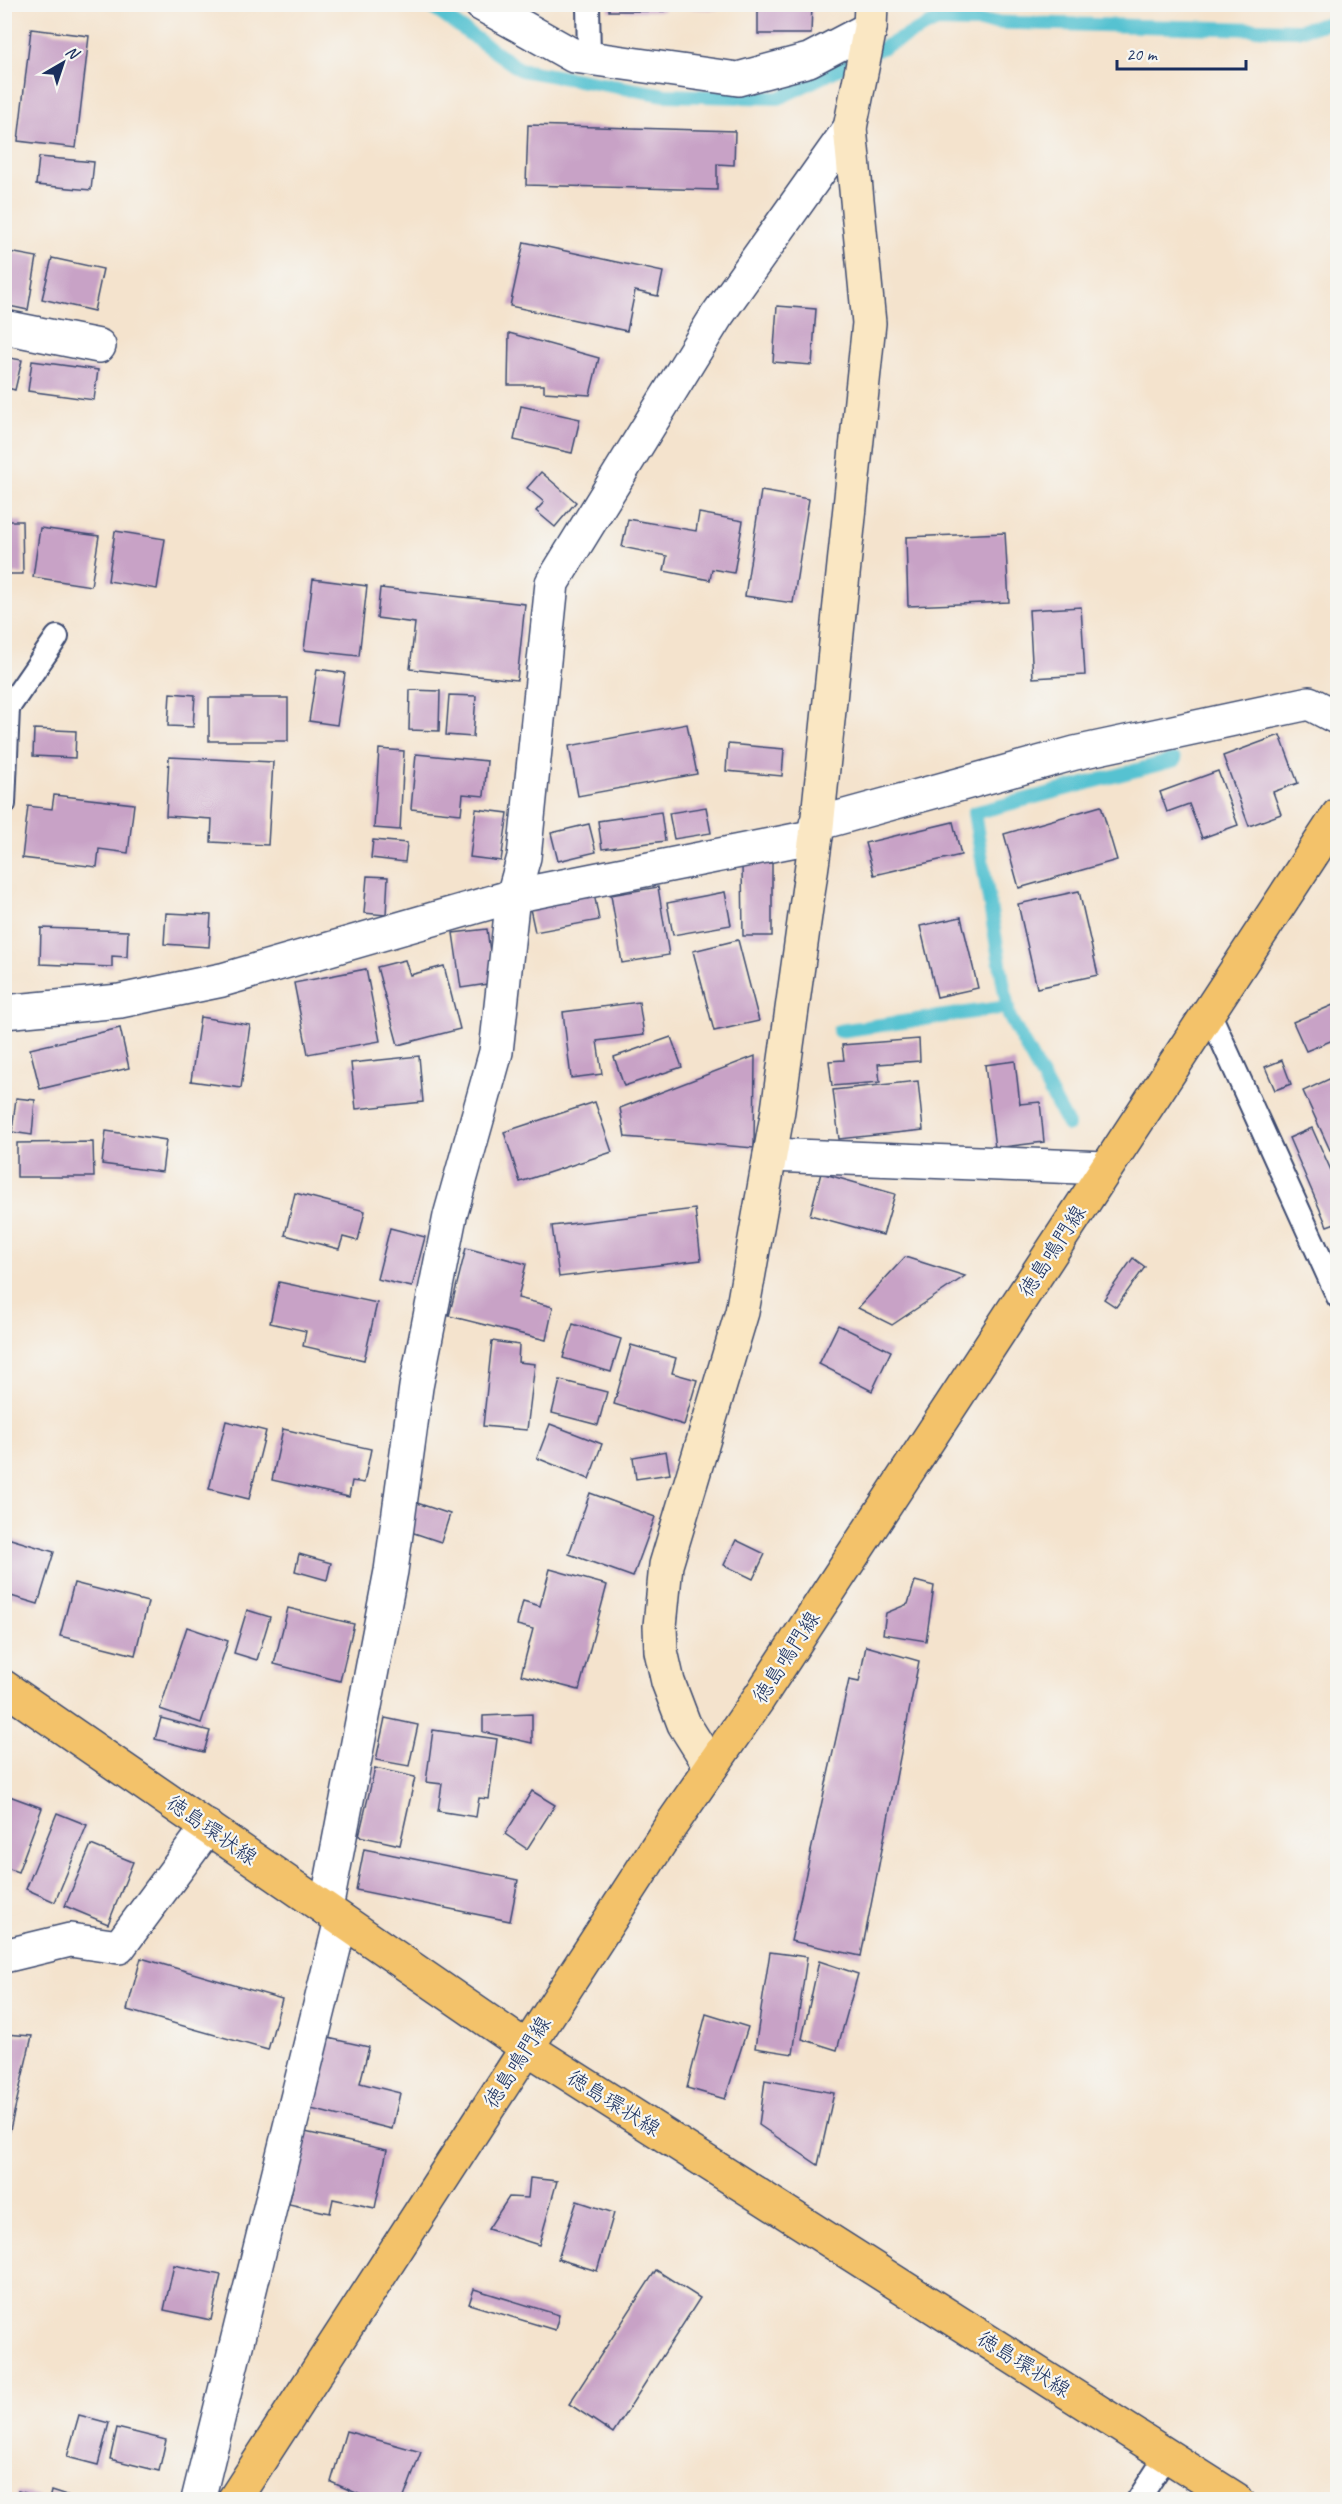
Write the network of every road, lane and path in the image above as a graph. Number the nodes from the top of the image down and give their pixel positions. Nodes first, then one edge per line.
1 (481, 4) edge
2 (588, 4) edge
3 (870, 23) edge
4 (589, 58) junction
5 (850, 128) junction
6 (4, 327) edge
7 (99, 346) dead end
8 (57, 637) dead end
9 (1338, 718) edge
10 (4, 804) edge
11 (1338, 815) edge
12 (816, 830) junction
13 (513, 896) junction
14 (4, 1012) edge
15 (1209, 1012) junction
16 (770, 1155) junction
17 (1106, 1168) junction
18 (1338, 1297) edge
19 (4, 1687) edge
20 (711, 1767) junction
21 (208, 1827) junction
22 (334, 1914) junction
23 (4, 1956) edge
24 (526, 2047) junction
25 (1158, 2469) dead end
26 (198, 2499) edge
27 (234, 2499) edge
28 (1138, 2499) edge
29 (1237, 2499) edge

1 - 4 street
2 - 4 lane
3 - 4 street
3 - 5 street
5 - 12 street
5 - 13 street
6 - 7 street
8 - 10 lane
9 - 12 street
11 - 15 main road, 徳島鳴門線
12 - 13 street
12 - 16 street
13 - 14 street
13 - 22 street
15 - 17 main road, 徳島鳴門線
15 - 18 lane
16 - 17 street
16 - 20 street
17 - 20 main road, 徳島鳴門線
19 - 21 main road, 徳島環状線
20 - 24 main road, 徳島鳴門線
21 - 22 main road, 徳島環状線
21 - 23 street
22 - 24 main road, 徳島環状線
22 - 26 street
24 - 27 main road, 徳島鳴門線
24 - 29 main road, 徳島環状線
25 - 28 lane

